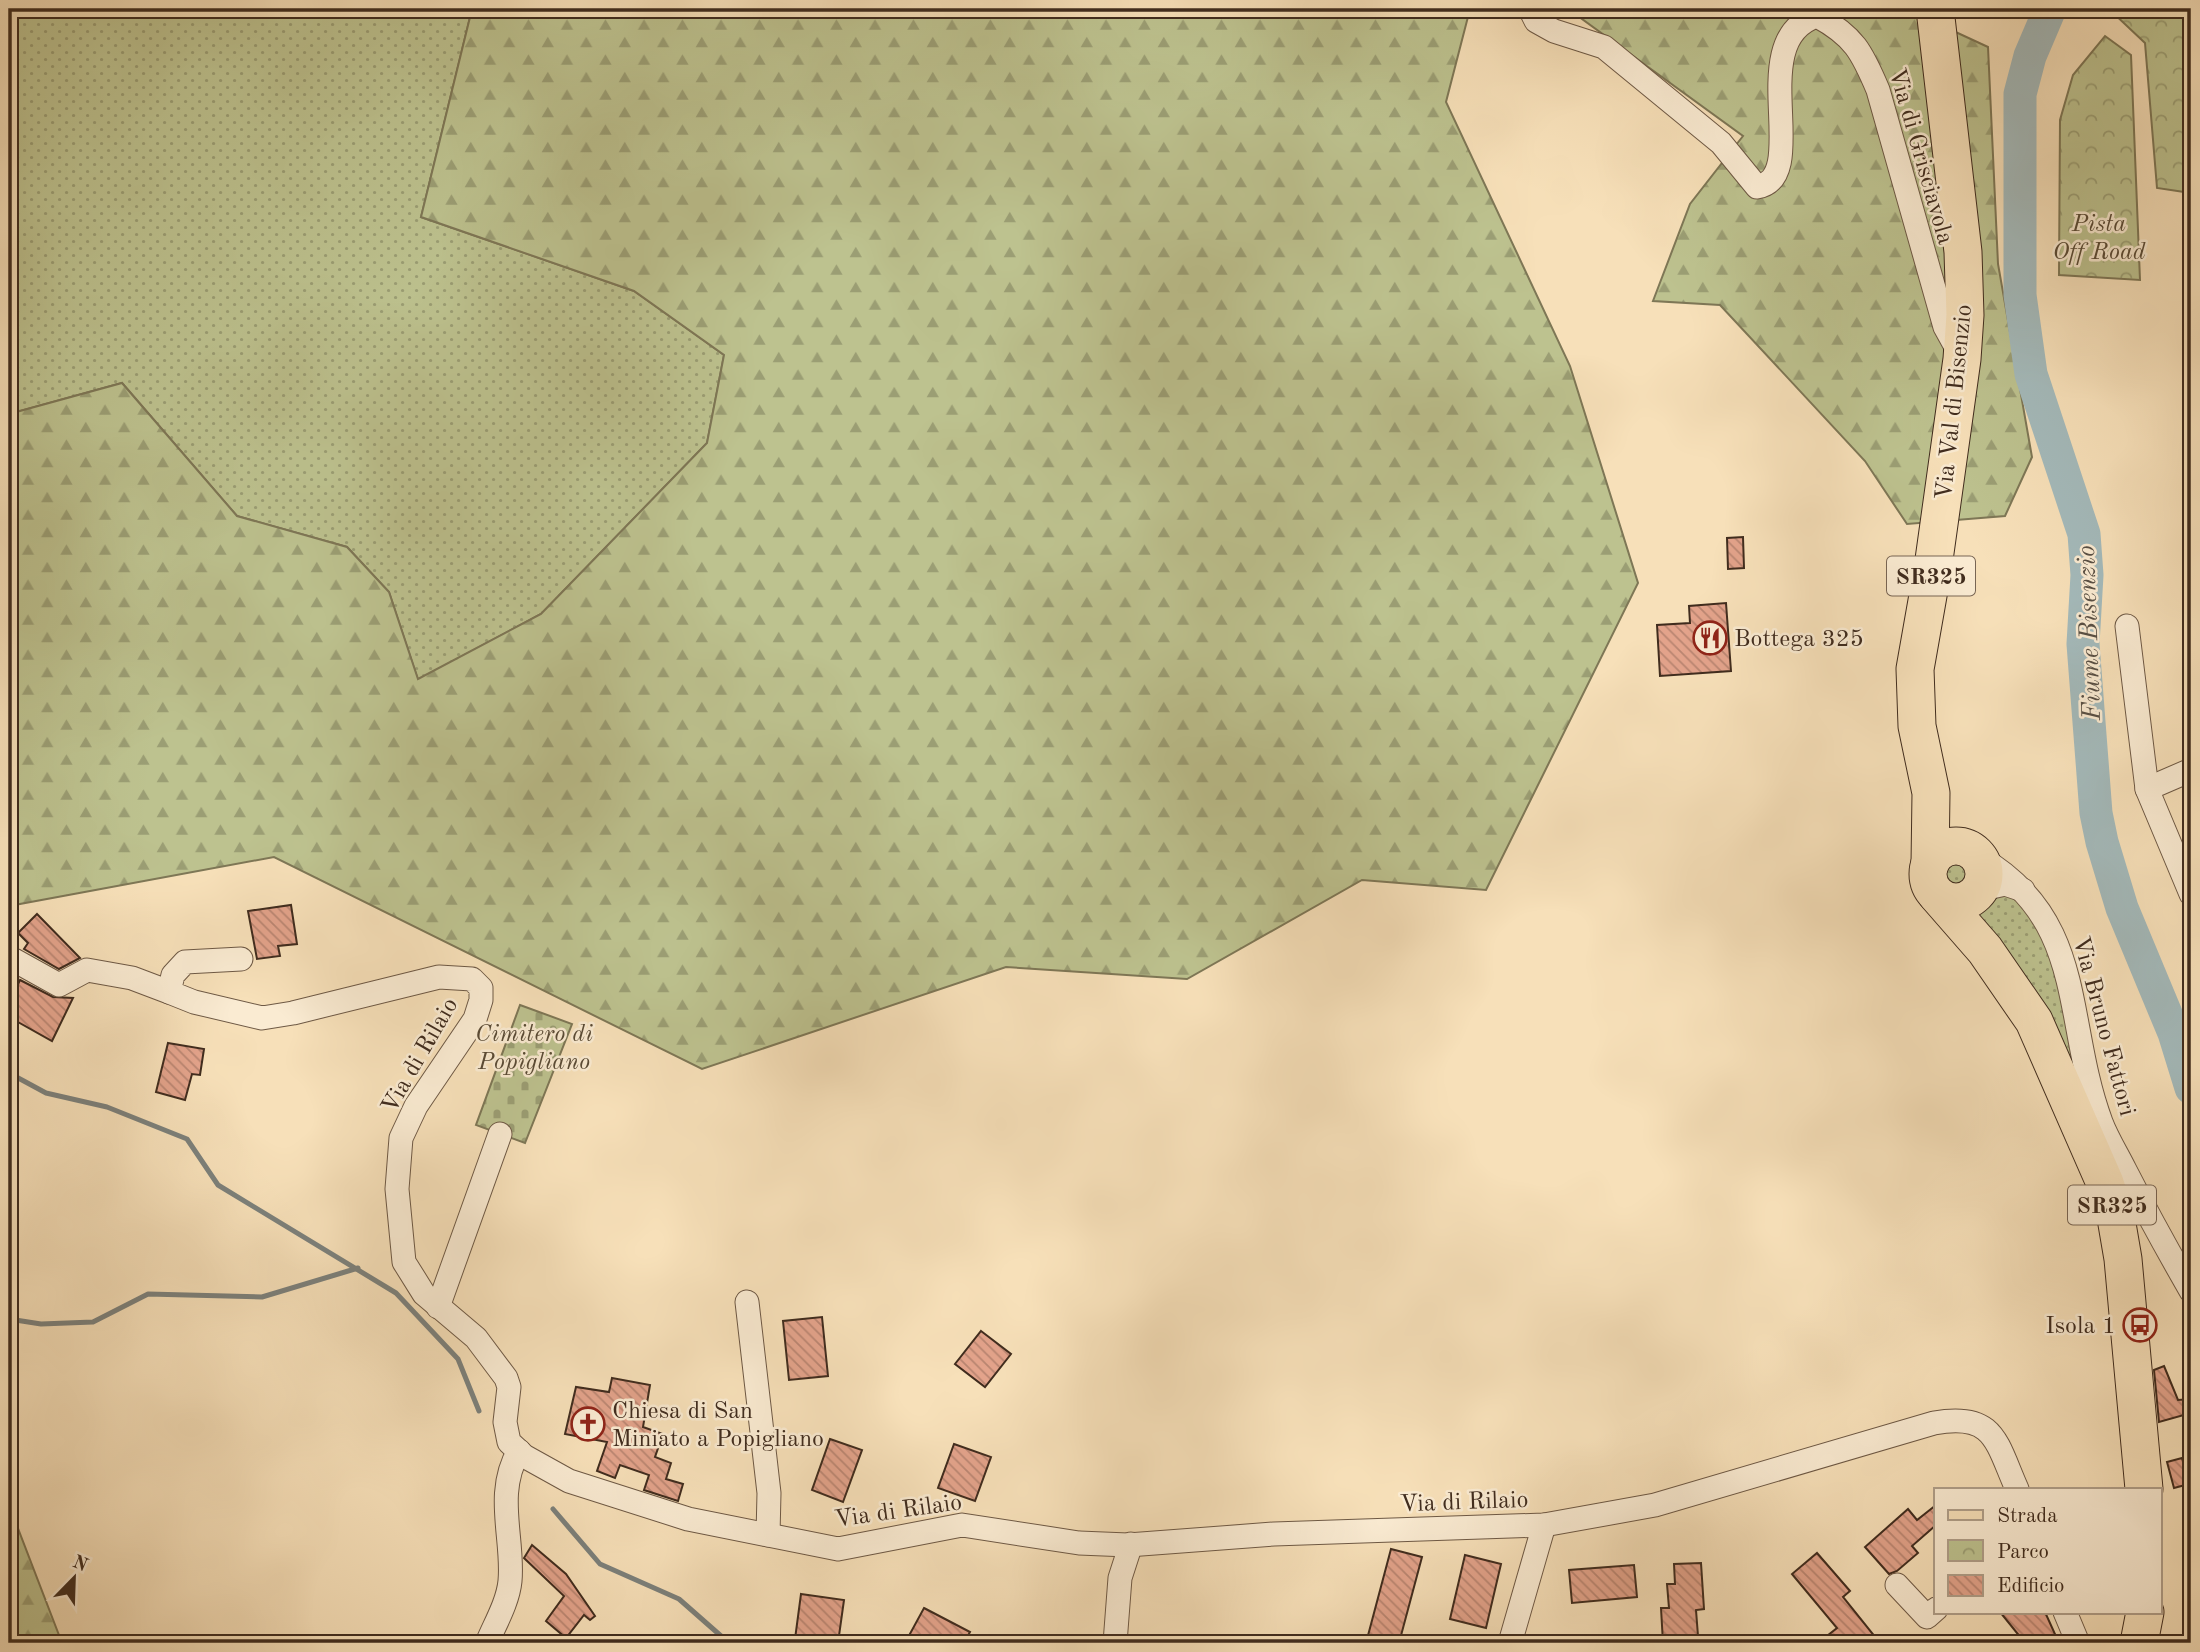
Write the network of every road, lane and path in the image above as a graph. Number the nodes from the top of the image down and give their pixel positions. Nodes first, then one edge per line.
1 (1530, 9) edge
2 (1935, 9) edge
3 (1962, 359) junction
4 (2127, 626) dead end
5 (2191, 770) edge
6 (2147, 789) junction
7 (1931, 793) junction
8 (1974, 873) junction
9 (1933, 880) junction
10 (2191, 894) edge
11 (1985, 950) junction
12 (241, 959) dead end
13 (14, 960) dead end
14 (169, 992) junction
15 (500, 1133) dead end
16 (2191, 1291) edge
17 (747, 1302) dead end
18 (438, 1307) junction
19 (519, 1451) junction
20 (2017, 1488) edge
21 (2144, 1488) edge
22 (1544, 1525) junction
23 (768, 1535) junction
24 (1131, 1544) junction
25 (1897, 1585) dead end
26 (1934, 1611) edge
27 (2066, 1614) edge
28 (2145, 1614) edge
29 (487, 1643) edge
30 (1115, 1643) edge
31 (1510, 1643) edge
32 (2078, 1643) edge
33 (2139, 1643) edge

1 - 3 street, Via di Grisciavola
2 - 3 main road, Via Val di Bisenzio / SR325
3 - 7 main road, Via Val di Bisenzio / SR325
4 - 6 street
5 - 6 street
6 - 10 street
7 - 8 main road, SR325
7 - 9 main road, SR325
8 - 9 main road
8 - 9 main road
8 - 11 main road, SR325
8 - 16 street, Via Bruno Fattori
9 - 11 main road, SR325
11 - 21 main road, SR325
12 - 14 street
13 - 14 street, Via di Rilaio
14 - 18 street, Via di Rilaio
15 - 18 street
17 - 23 street
18 - 19 street, Via di Rilaio
19 - 23 street, Via di Rilaio
19 - 29 street
20 - 22 street, Via di Rilaio
22 - 24 street, Via di Rilaio
22 - 31 street
23 - 24 street, Via di Rilaio
24 - 30 street
25 - 26 street
27 - 32 street
28 - 33 main road

